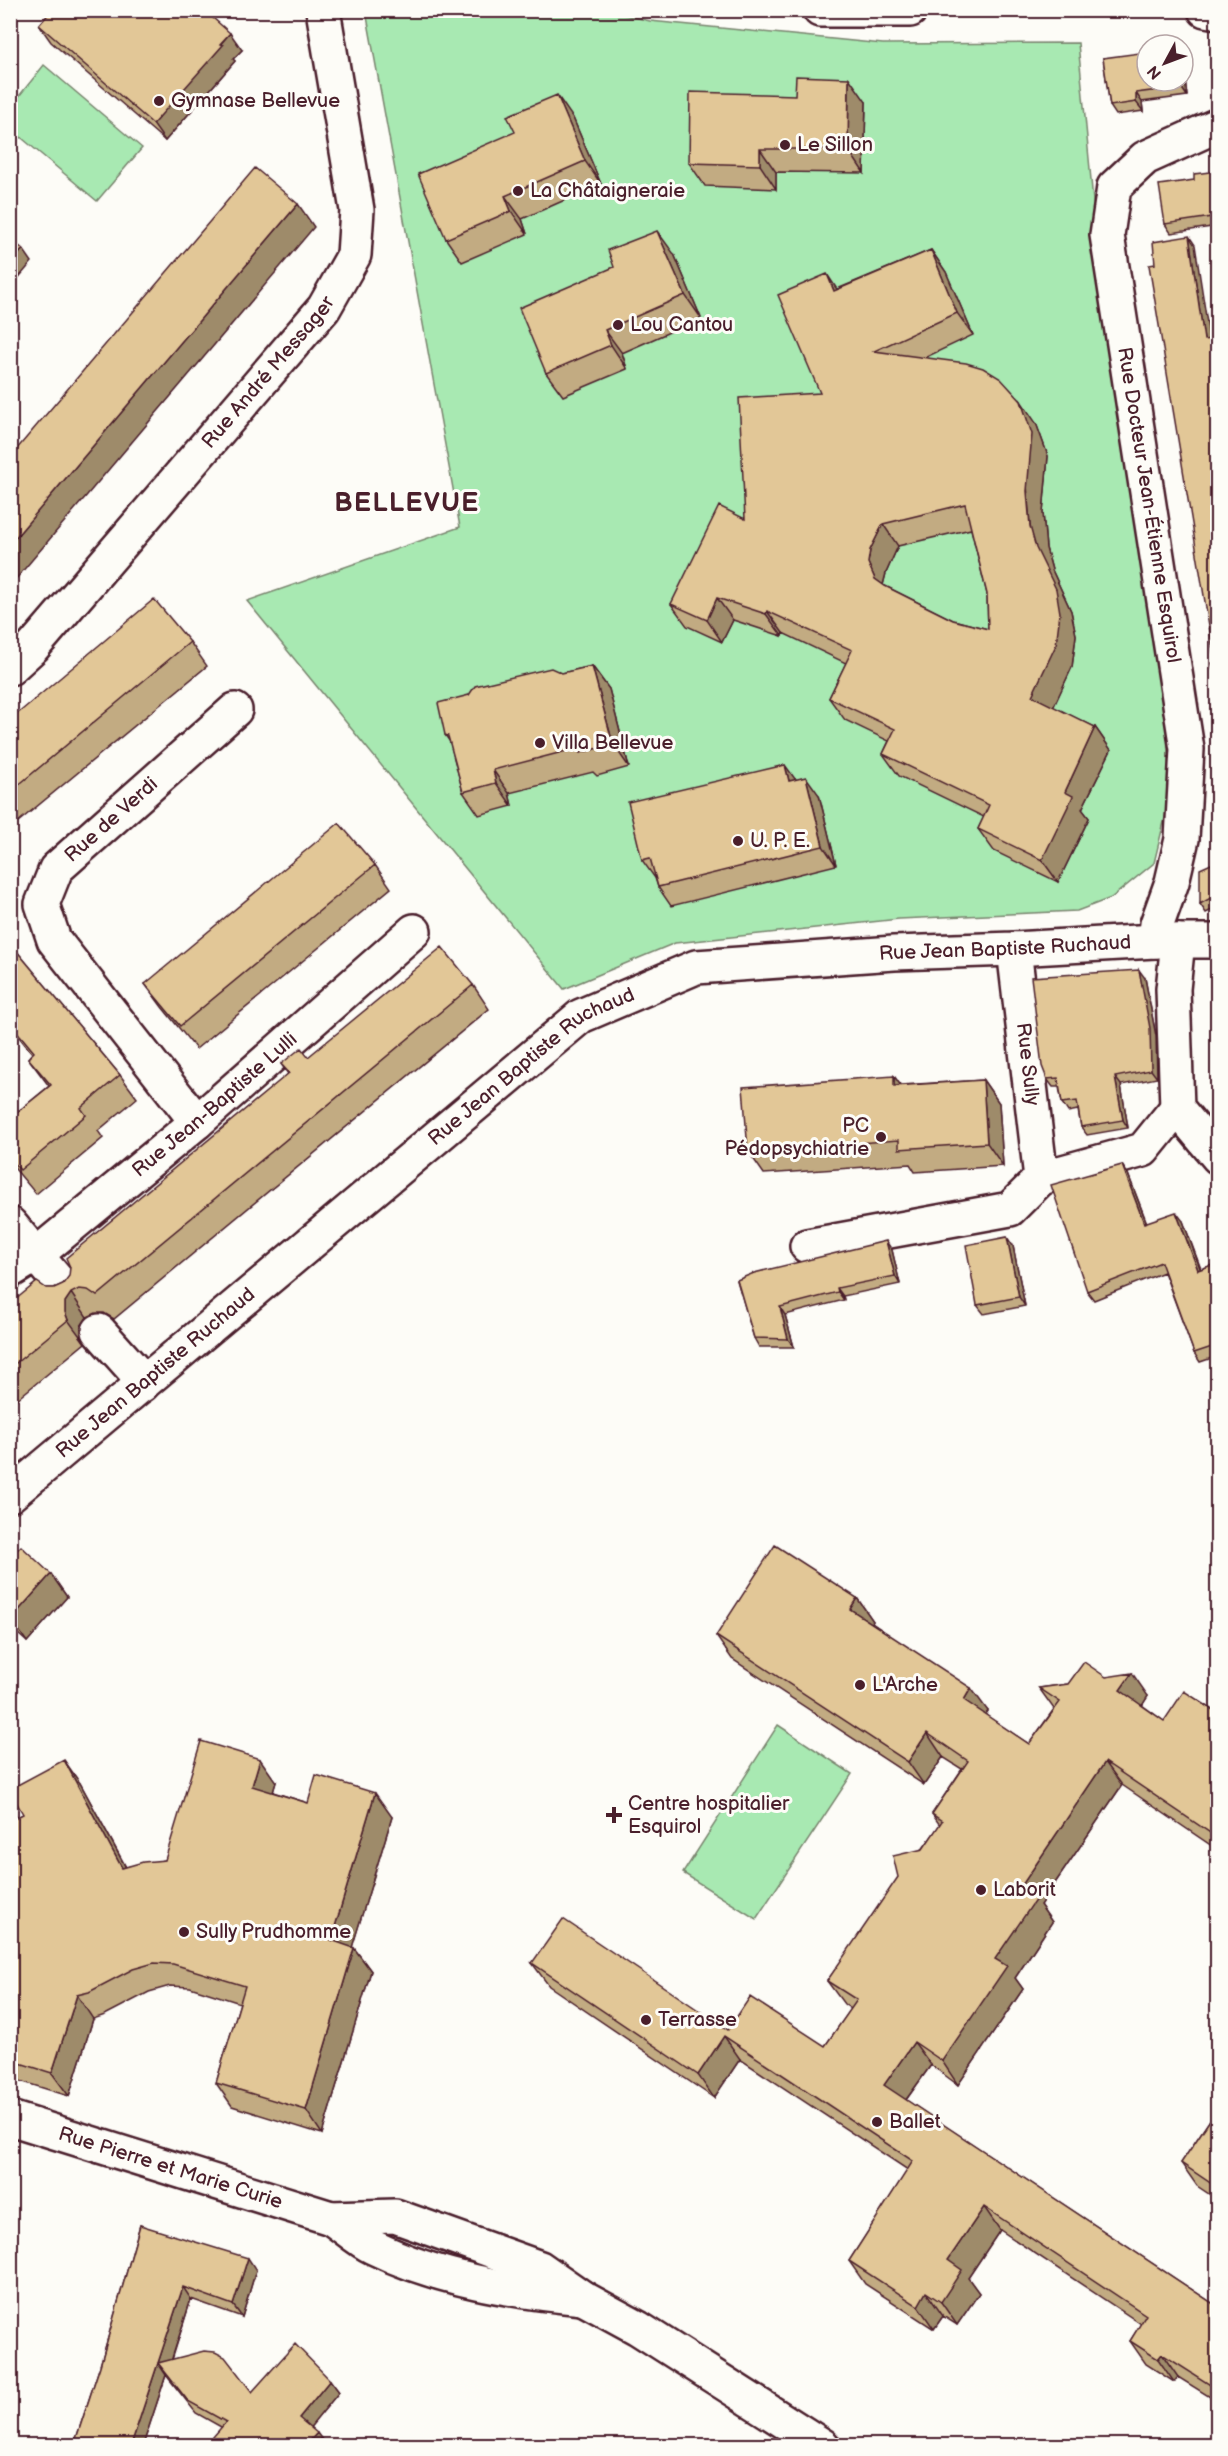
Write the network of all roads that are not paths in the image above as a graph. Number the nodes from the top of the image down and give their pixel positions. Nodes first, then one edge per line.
1 (323, 10) edge
2 (820, 10) edge
3 (910, 10) edge
4 (1205, 10) edge
5 (1218, 12) edge
6 (1218, 125) edge
7 (10, 668) edge
8 (235, 710) dead end
9 (414, 932) dead end
10 (1167, 941) junction
11 (1218, 941) edge
12 (1014, 950) junction
13 (1177, 1108) junction
14 (197, 1122) junction
15 (1218, 1157) edge
16 (1041, 1178) junction
17 (10, 1224) edge
18 (807, 1246) dead end
19 (23, 1263) edge
20 (68, 1293) edge
21 (99, 1331) edge
22 (142, 1385) junction
23 (10, 1495) edge
24 (10, 2118) edge
25 (824, 2445) edge

1 - 7 street, Rue André Messager
2 - 3 street
4 - 5 street
6 - 10 street, Rue Docteur Jean-Étienne Esquirol
8 - 14 street, Rue de Verdi
9 - 14 street, Rue Jean-Baptiste Lulli
10 - 11 street, Rue Jean Baptiste Ruchaud
10 - 12 street, Rue Jean Baptiste Ruchaud
10 - 13 street, Rue Docteur Jean-Étienne Esquirol
12 - 16 street, Rue Sully
12 - 22 street, Rue Jean Baptiste Ruchaud
13 - 15 street
13 - 16 street
14 - 19 street, Rue Jean-Baptiste Lulli
16 - 18 street
17 - 19 street
19 - 20 street
21 - 22 street
22 - 23 street, Rue Jean Baptiste Ruchaud
24 - 25 street, Rue Pierre et Marie Curie

